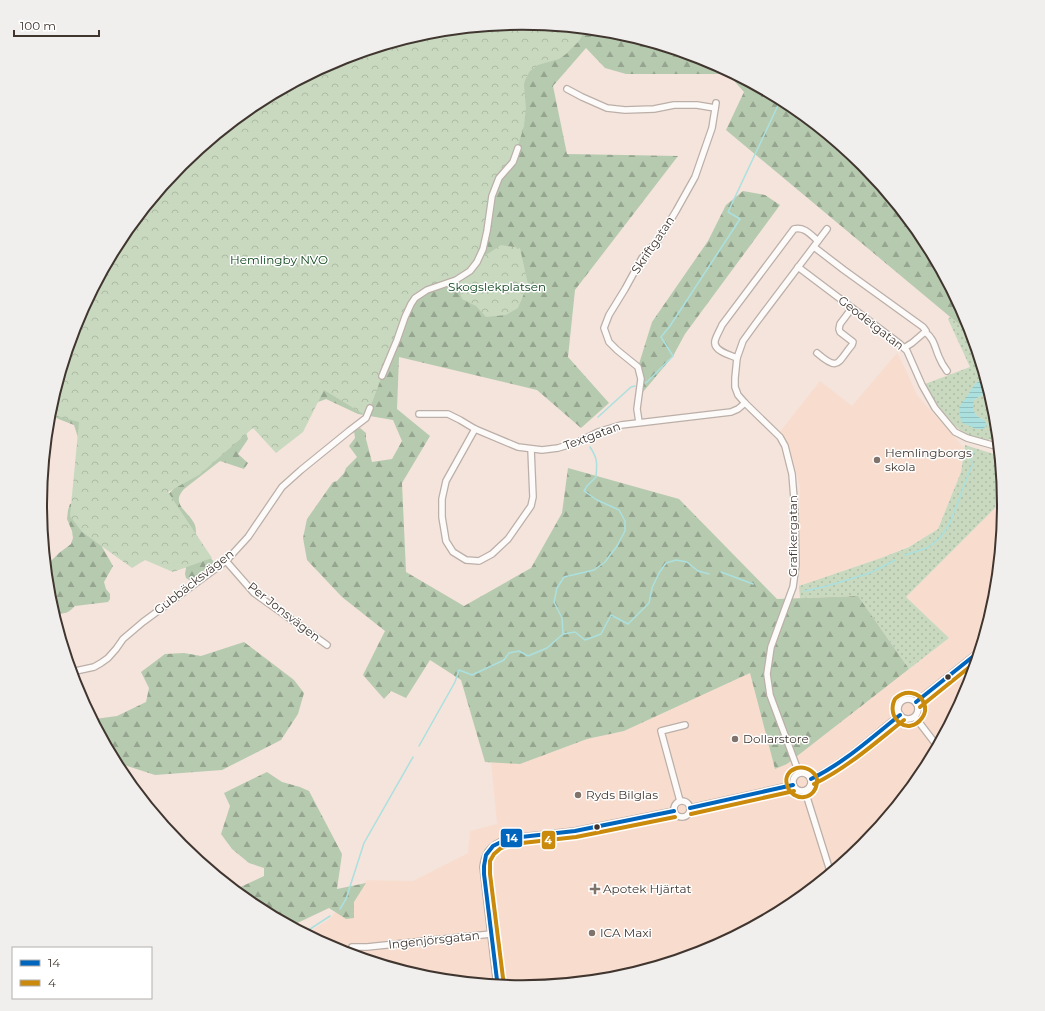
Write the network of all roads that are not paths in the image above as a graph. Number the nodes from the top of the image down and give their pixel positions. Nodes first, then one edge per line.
1 (566, 89) dead end
2 (518, 148) dead end
3 (827, 229) dead end
4 (818, 241) junction
5 (814, 247) junction
6 (798, 267) junction
7 (852, 308) junction
8 (925, 332) junction
9 (904, 348) junction
10 (817, 353) dead end
11 (737, 358) junction
12 (947, 371) dead end
13 (382, 376) dead end
14 (745, 403) junction
15 (370, 408) dead end
16 (420, 414) dead end
17 (639, 422) junction
18 (475, 429) junction
19 (994, 446) edge
20 (531, 449) junction
21 (226, 561) junction
22 (327, 646) dead end
23 (974, 655) edge
24 (77, 671) edge
25 (916, 702) junction
26 (900, 715) junction
27 (915, 717) junction
28 (685, 725) dead end
29 (934, 742) edge
30 (799, 773) junction
31 (811, 779) junction
32 (793, 785) junction
33 (805, 791) junction
34 (680, 801) junction
35 (690, 808) junction
36 (674, 811) junction
37 (829, 869) edge
38 (491, 934) junction
39 (352, 947) dead end
40 (497, 980) edge

1 - 17 street, Skriftgatan
2 - 13 street
3 - 4 street, Grafikergatan
4 - 5 street, Grafikergatan
4 - 11 street
5 - 6 street, Grafikergatan
5 - 8 street
6 - 7 street, Geodetgatan
6 - 11 street, Grafikergatan
7 - 9 street, Geodetgatan
7 - 10 street
8 - 9 street
8 - 12 street
9 - 19 street, Geodetgatan
11 - 14 street, Grafikergatan
14 - 17 street, Textgatan
14 - 30 street, Grafikergatan
15 - 21 street, Gubbäcksvägen
16 - 18 street, Textgatan
17 - 20 street, Textgatan
18 - 20 street, Textgatan
18 - 20 street
21 - 22 street, Per Jonsvägen
21 - 24 street, Gubbäcksvägen
23 - 25 street
25 - 26 street
25 - 27 street
26 - 27 street
26 - 31 street
27 - 29 street
28 - 34 street
30 - 31 street
30 - 32 street
31 - 33 street
32 - 33 street
32 - 35 street, Ingenjörsgatan
33 - 37 street
34 - 35 street
34 - 36 street
35 - 36 street, Ingenjörsgatan
36 - 38 street, Ingenjörsgatan
38 - 39 street, Ingenjörsgatan
38 - 40 street, Ingenjörsgatan

